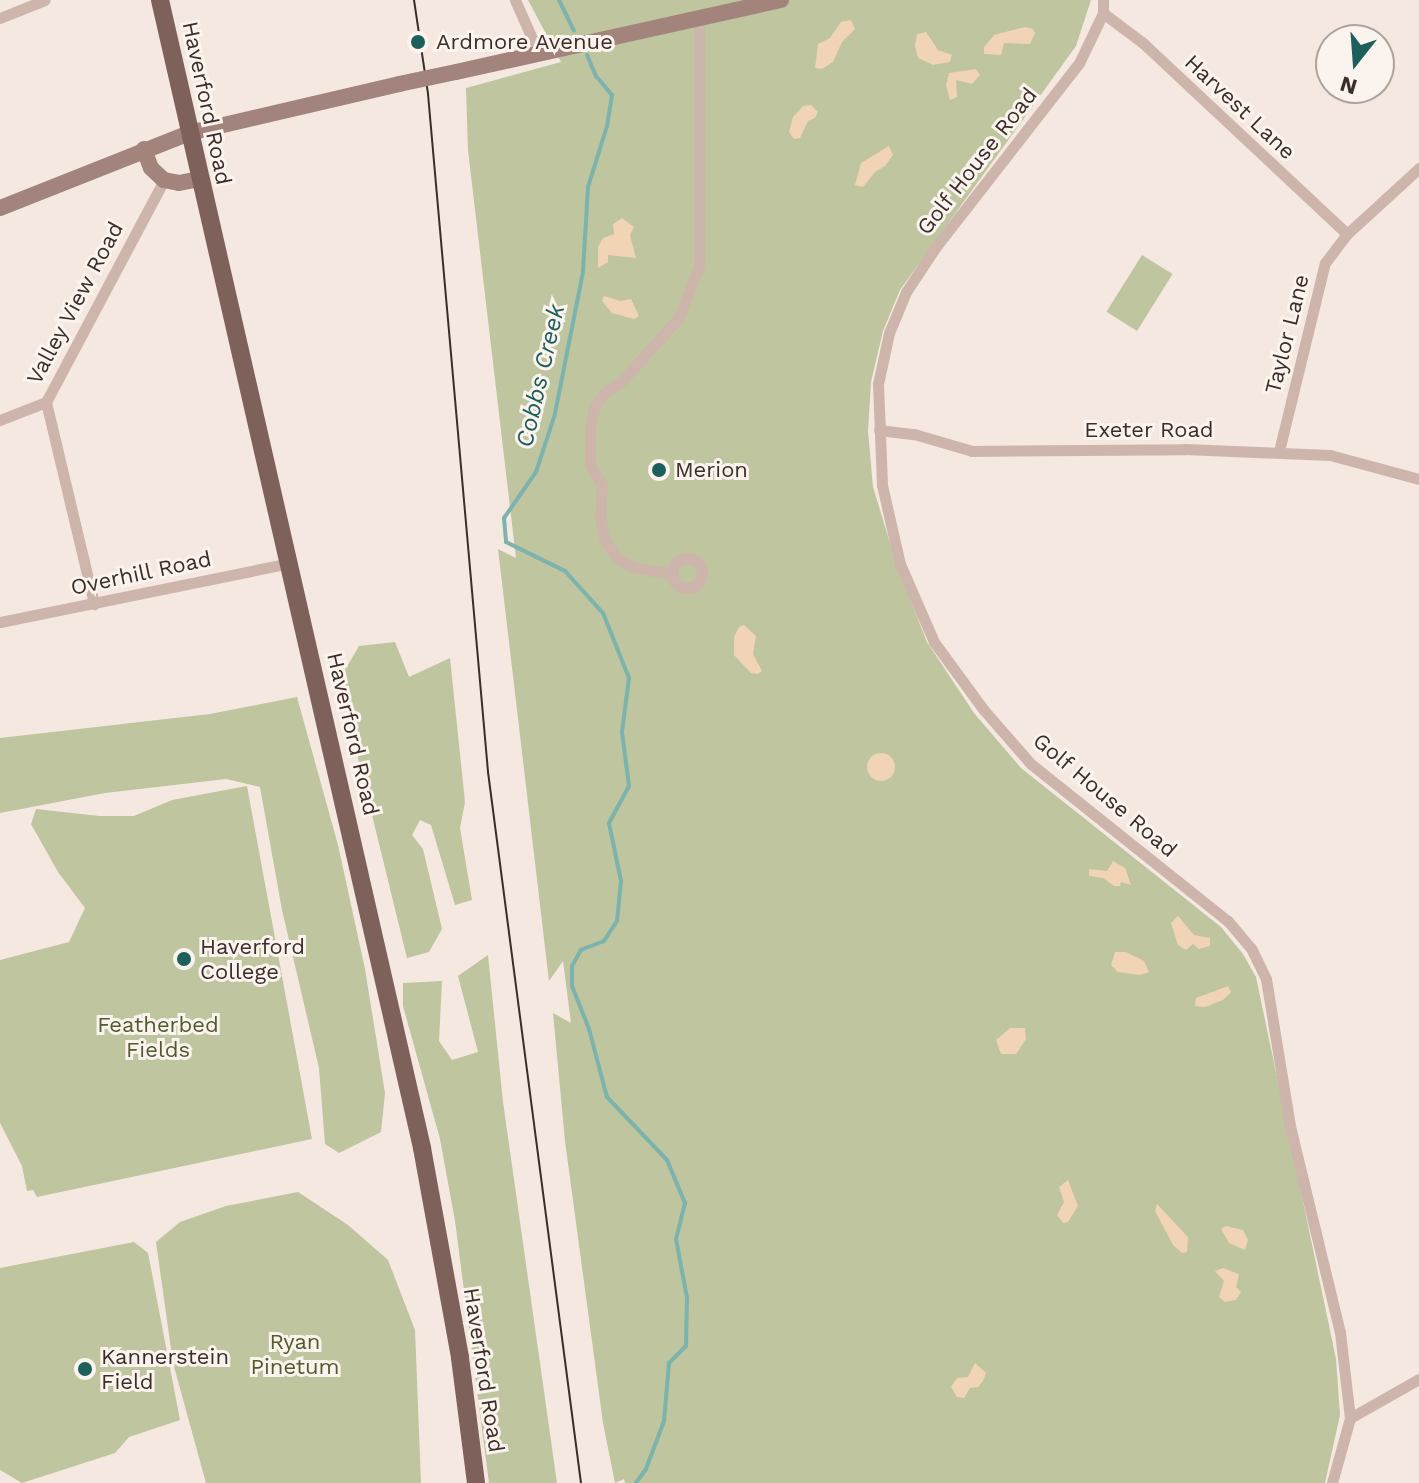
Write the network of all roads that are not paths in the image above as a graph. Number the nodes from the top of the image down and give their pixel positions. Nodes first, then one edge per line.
1 (45, 0) edge
2 (160, 0) edge
3 (515, 0) edge
4 (781, 0) edge
5 (1103, 0) edge
6 (1103, 13) junction
7 (0, 18) edge
8 (699, 18) junction
9 (539, 54) junction
10 (189, 133) junction
11 (144, 149) junction
12 (1419, 168) edge
13 (199, 179) junction
14 (164, 180) junction
15 (0, 208) edge
16 (1347, 234) junction
17 (46, 402) junction
18 (0, 420) edge
19 (879, 430) junction
20 (1279, 451) junction
21 (1419, 479) edge
22 (289, 563) junction
23 (672, 574) dead end
24 (94, 604) junction
25 (0, 622) edge
26 (1419, 1379) edge
27 (1350, 1418) junction
28 (476, 1483) edge
29 (1332, 1483) edge

1 - 7 street
2 - 10 main road, Haverford Road
3 - 9 street
4 - 8 street
5 - 6 street, Golf House Road
6 - 16 street, Harvest Lane
6 - 19 street, Golf House Road
8 - 9 street
8 - 23 street
9 - 10 street, bridge
10 - 11 street
10 - 13 main road, Haverford Road
11 - 14 street
11 - 15 street
12 - 16 street, Taylor Lane
13 - 14 street
13 - 22 main road, Haverford Road
14 - 17 street, Valley View Road
16 - 20 street, Taylor Lane
17 - 18 street, Valley View Road
17 - 24 street
19 - 20 street, Exeter Road
19 - 27 street, Golf House Road
20 - 21 street, Exeter Road
22 - 24 street, Overhill Road
22 - 28 main road, Haverford Road
24 - 25 street, Overhill Road
26 - 27 street
27 - 29 street, Golf House Road

